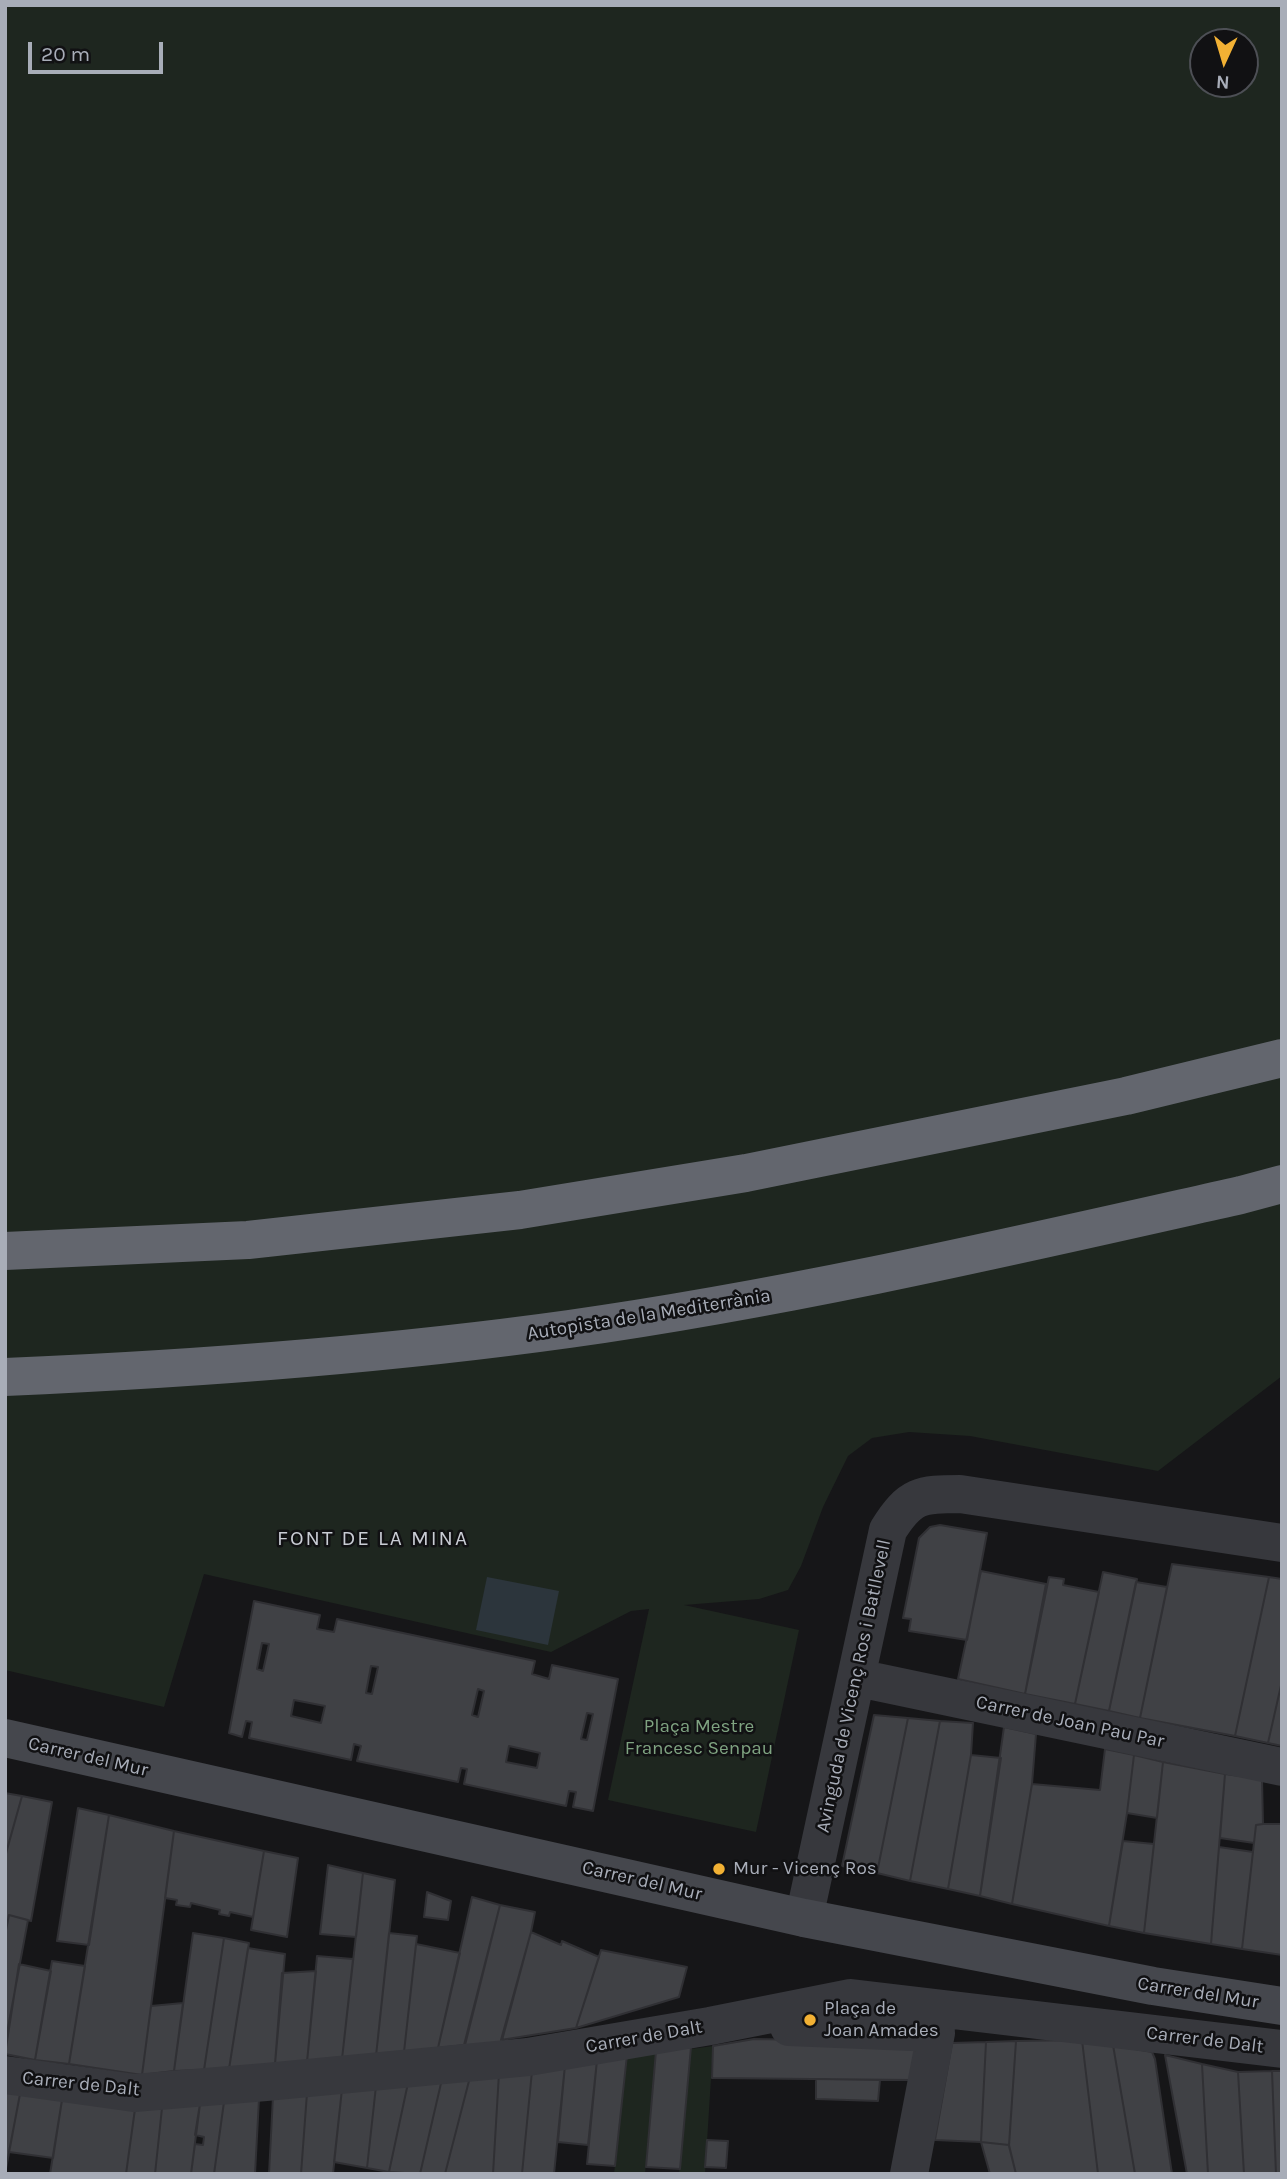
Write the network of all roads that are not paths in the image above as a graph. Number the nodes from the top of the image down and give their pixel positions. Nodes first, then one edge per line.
1 (1282, 1058) edge
2 (1282, 1184) edge
3 (5, 1251) edge
4 (5, 1377) edge
5 (1282, 1543) edge
6 (858, 1678) junction
7 (5, 1738) edge
8 (1282, 1767) edge
9 (804, 1918) junction
10 (1282, 2006) edge
11 (710, 2026) junction
12 (1282, 2049) edge
13 (5, 2075) edge
14 (909, 2174) edge

1 - 3 highway
2 - 4 highway, Autopista de la Mediterrània
5 - 6 street, Avinguda de Vicenç Ros i Batllevell
6 - 8 street, Carrer de Joan Pau Par
6 - 9 street, Avinguda de Vicenç Ros i Batllevell
7 - 9 main road, Carrer del Mur
9 - 10 main road, Carrer del Mur
11 - 12 street, Carrer de Dalt
11 - 13 street, Carrer de Dalt
11 - 14 street

